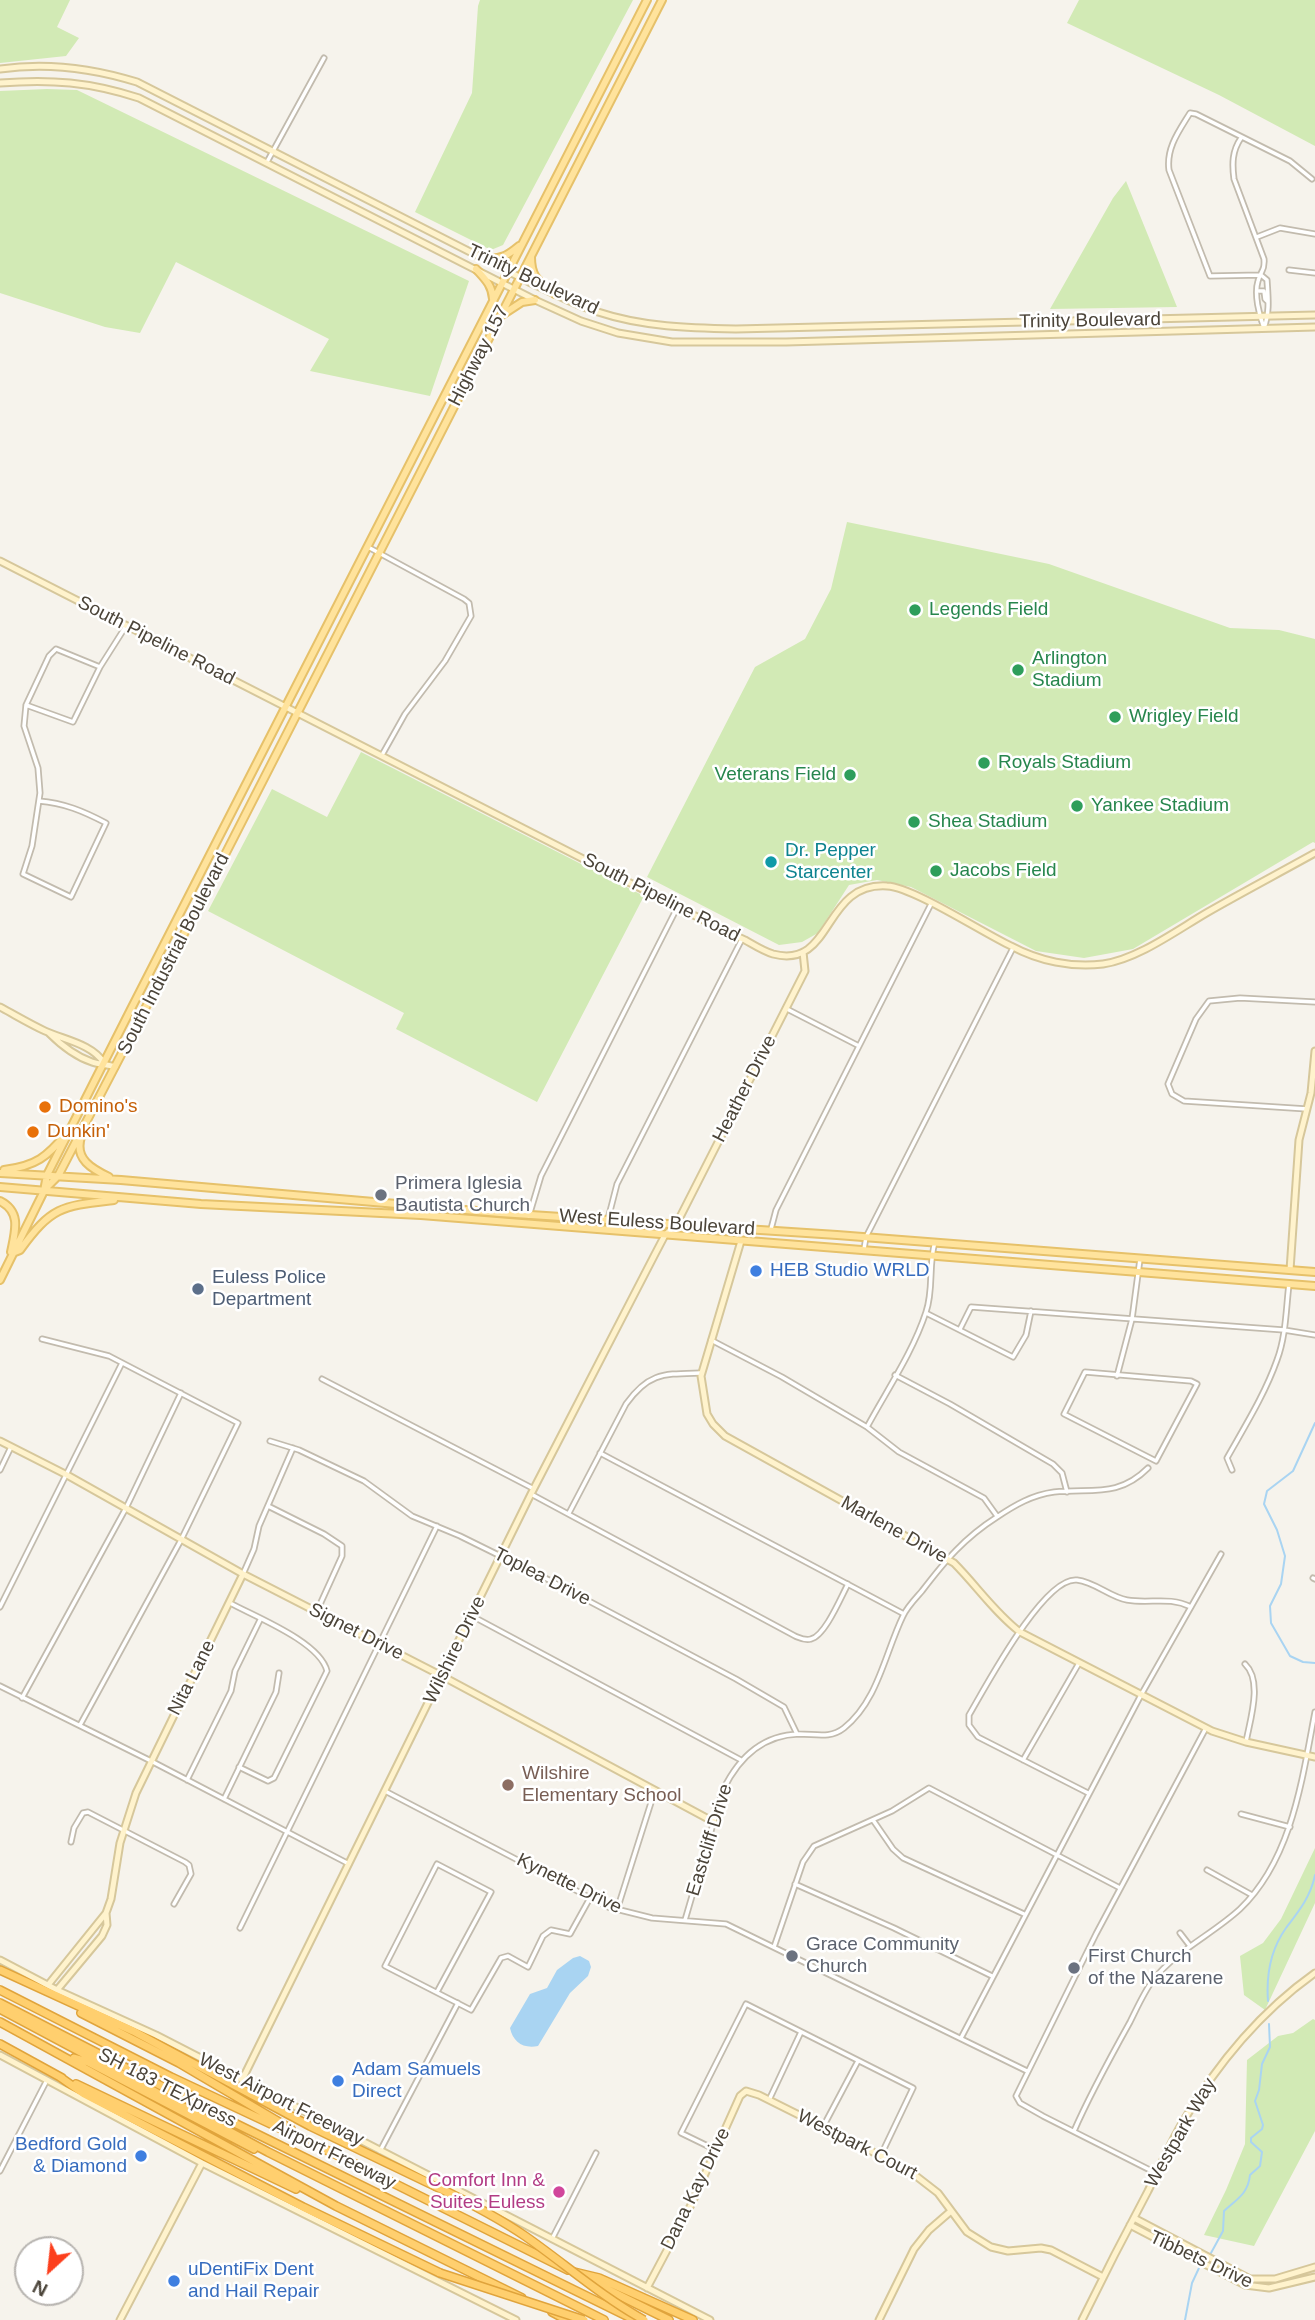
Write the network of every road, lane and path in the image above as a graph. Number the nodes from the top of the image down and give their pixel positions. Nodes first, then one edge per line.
1 (647, 0) edge
2 (662, 0) edge
3 (324, 58) dead end
4 (0, 69) edge
5 (0, 83) edge
6 (601, 92) junction
7 (612, 98) junction
8 (1241, 138) junction
9 (273, 150) junction
10 (267, 162) junction
11 (1312, 179) dead end
12 (402, 217) junction
13 (396, 229) junction
14 (1315, 234) edge
15 (1257, 237) junction
16 (523, 242) junction
17 (531, 254) junction
18 (485, 258) junction
19 (475, 269) junction
20 (509, 270) junction
21 (1289, 270) dead end
22 (1315, 273) edge
23 (1261, 275) junction
24 (520, 276) junction
25 (502, 283) junction
26 (514, 289) junction
27 (1258, 291) junction
28 (555, 294) junction
29 (535, 300) junction
30 (1268, 302) junction
31 (494, 303) junction
32 (1315, 315) edge
33 (1259, 316) junction
34 (1269, 316) junction
35 (500, 317) junction
36 (1148, 319) junction
37 (944, 324) junction
38 (1315, 327) edge
39 (1264, 328) junction
40 (765, 329) junction
41 (1149, 332) junction
42 (945, 338) junction
43 (764, 342) junction
44 (368, 547) junction
45 (379, 553) junction
46 (0, 561) edge
47 (126, 625) junction
48 (100, 667) junction
49 (26, 705) junction
50 (286, 707) junction
51 (297, 712) junction
52 (382, 755) junction
53 (39, 801) junction
54 (1314, 856) edge
55 (931, 904) junction
56 (678, 907) junction
57 (742, 939) junction
58 (1013, 948) junction
59 (803, 952) junction
60 (156, 962) junction
61 (167, 967) junction
62 (1315, 1002) edge
63 (0, 1007) edge
64 (786, 1008) junction
65 (859, 1046) junction
66 (1315, 1051) edge
67 (104, 1063) junction
68 (115, 1067) junction
69 (1307, 1110) junction
70 (75, 1123) junction
71 (85, 1123) junction
72 (0, 1172) edge
73 (47, 1175) junction
74 (58, 1176) junction
75 (114, 1179) junction
76 (183, 1185) junction
77 (0, 1187) edge
78 (44, 1191) junction
79 (268, 1193) junction
80 (128, 1199) junction
81 (0, 1201) edge
82 (182, 1202) junction
83 (254, 1206) junction
84 (529, 1214) junction
85 (607, 1221) junction
86 (529, 1225) junction
87 (677, 1225) junction
88 (771, 1231) junction
89 (665, 1236) junction
90 (866, 1237) junction
91 (741, 1241) junction
92 (935, 1242) junction
93 (864, 1249) junction
94 (13, 1253) junction
95 (931, 1254) junction
96 (1140, 1259) junction
97 (9, 1263) junction
98 (1290, 1270) junction
99 (1138, 1271) junction
100 (1315, 1272) edge
101 (0, 1280) edge
102 (1289, 1284) junction
103 (1315, 1286) edge
104 (1031, 1311) junction
105 (926, 1313) junction
106 (1132, 1318) junction
107 (960, 1329) junction
108 (1284, 1330) junction
109 (1315, 1335) edge
110 (42, 1339) dead end
111 (711, 1339) junction
112 (122, 1363) junction
113 (701, 1373) junction
114 (895, 1375) junction
115 (1117, 1376) junction
116 (322, 1379) dead end
117 (181, 1393) junction
118 (867, 1427) junction
119 (0, 1441) edge
120 (270, 1441) dead end
121 (11, 1447) junction
122 (293, 1448) junction
123 (600, 1453) junction
124 (1148, 1468) dead end
125 (0, 1470) edge
126 (1232, 1470) dead end
127 (67, 1475) junction
128 (533, 1491) junction
129 (1067, 1492) junction
130 (268, 1506) junction
131 (126, 1508) junction
132 (569, 1513) junction
133 (997, 1516) junction
134 (437, 1526) junction
135 (181, 1540) junction
136 (1221, 1554) dead end
137 (501, 1556) junction
138 (947, 1558) junction
139 (243, 1574) junction
140 (848, 1584) junction
141 (230, 1603) junction
142 (0, 1607) edge
143 (1191, 1607) junction
144 (316, 1613) junction
145 (904, 1614) junction
146 (472, 1616) junction
147 (260, 1620) junction
148 (1020, 1632) junction
149 (381, 1644) junction
150 (1079, 1662) junction
151 (1245, 1664) dead end
152 (279, 1673) dead end
153 (442, 1676) junction
154 (0, 1686) edge
155 (1141, 1695) junction
156 (23, 1698) junction
157 (1315, 1712) edge
158 (80, 1725) junction
159 (1206, 1728) junction
160 (797, 1734) junction
161 (1246, 1742) junction
162 (1307, 1756) junction
163 (1315, 1757) edge
164 (741, 1760) junction
165 (1023, 1760) junction
166 (151, 1761) junction
167 (239, 1767) junction
168 (187, 1780) junction
169 (655, 1790) junction
170 (385, 1791) junction
171 (1088, 1793) junction
172 (224, 1799) junction
173 (1241, 1814) dead end
174 (873, 1820) junction
175 (715, 1822) junction
176 (1290, 1827) junction
177 (123, 1829) junction
178 (287, 1832) junction
179 (71, 1842) dead end
180 (1056, 1854) junction
181 (349, 1864) junction
182 (1207, 1870) dead end
183 (795, 1884) junction
184 (1121, 1888) junction
185 (1252, 1895) junction
186 (590, 1898) junction
187 (174, 1904) dead end
188 (617, 1910) junction
189 (106, 1913) junction
190 (1024, 1914) junction
191 (685, 1920) junction
192 (240, 1928) dead end
193 (1180, 1933) dead end
194 (1190, 1946) junction
195 (774, 1947) junction
196 (0, 1960) edge
197 (0, 1970) edge
198 (1315, 1973) edge
199 (992, 1976) junction
200 (48, 1985) junction
201 (0, 1990) edge
202 (57, 1990) junction
203 (437, 1992) junction
204 (0, 2003) edge
205 (458, 2003) junction
206 (0, 2009) edge
207 (0, 2022) edge
208 (801, 2032) junction
209 (961, 2038) junction
210 (0, 2044) edge
211 (57, 2052) junction
212 (0, 2055) edge
213 (858, 2060) junction
214 (1027, 2071) junction
215 (60, 2077) junction
216 (47, 2080) junction
217 (242, 2080) junction
218 (746, 2091) joint
219 (769, 2100) junction
220 (823, 2127) junction
221 (1074, 2132) junction
222 (716, 2150) junction
223 (380, 2151) junction
224 (596, 2153) dead end
225 (337, 2155) junction
226 (881, 2155) junction
227 (202, 2163) junction
228 (0, 2171) edge
229 (1157, 2174) junction
230 (366, 2202) junction
231 (336, 2206) junction
232 (951, 2211) junction
233 (1134, 2218) junction
234 (1130, 2225) junction
235 (552, 2239) junction
236 (1315, 2267) edge
237 (570, 2271) junction
238 (1236, 2276) junction
239 (1286, 2276) junction
240 (1103, 2277) junction
241 (1315, 2277) edge
242 (1288, 2284) junction
243 (648, 2288) junction
244 (558, 2317) edge
245 (120, 2320) edge
246 (516, 2320) edge
247 (567, 2320) edge
248 (584, 2320) edge
249 (604, 2320) edge
250 (635, 2320) edge
251 (644, 2320) edge
252 (668, 2320) edge
253 (693, 2320) edge
254 (710, 2320) edge
255 (879, 2320) edge
256 (1082, 2320) edge

1 - 6 main road, Highway 157
2 - 7 main road, Highway 157
3 - 9 street
4 - 9 street, Trinity Boulevard
5 - 10 street, Trinity Boulevard
6 - 7 main road
6 - 16 main road, Highway 157
7 - 17 main road, Highway 157
8 - 11 street
8 - 15 street
8 - 23 street
9 - 10 street
9 - 12 street, Trinity Boulevard
10 - 13 street, Trinity Boulevard
12 - 13 street
12 - 18 street, Trinity Boulevard
13 - 19 street, Trinity Boulevard
14 - 15 street
15 - 23 street
16 - 18 main road
16 - 20 main road, Highway 157
17 - 24 main road, Highway 157
17 - 28 main road
18 - 20 street, Trinity Boulevard
19 - 25 street, Trinity Boulevard
19 - 31 main road
20 - 24 street, Trinity Boulevard
20 - 25 main road, Highway 157
21 - 22 street
23 - 27 street
23 - 30 street
24 - 26 main road, Highway 157
24 - 28 street, Trinity Boulevard
25 - 26 street, Trinity Boulevard
25 - 31 main road, Highway 157
26 - 29 street, Trinity Boulevard
26 - 35 main road, Highway 157
27 - 30 street
27 - 33 street
28 - 40 street, Trinity Boulevard
29 - 35 main road
29 - 43 street, Trinity Boulevard
30 - 34 street
31 - 44 main road, Highway 157
32 - 34 street, Trinity Boulevard
33 - 34 street, Trinity Boulevard
33 - 36 street, Trinity Boulevard
33 - 39 street
34 - 39 street
35 - 45 main road, Highway 157
36 - 37 street, Trinity Boulevard
36 - 41 street
37 - 40 street, Trinity Boulevard
37 - 42 street
38 - 39 street, Trinity Boulevard
39 - 41 street, Trinity Boulevard
40 - 43 street
41 - 42 street, Trinity Boulevard
42 - 43 street, Trinity Boulevard
44 - 45 street
44 - 50 main road, Highway 157
45 - 51 main road, Highway 157
45 - 52 street
46 - 47 street, South Pipeline Road
47 - 48 street
47 - 50 street, South Pipeline Road
48 - 49 street
48 - 49 street
49 - 53 street
50 - 51 street, South Pipeline Road
50 - 60 main road, South Industrial Boulevard
51 - 52 street, South Pipeline Road
51 - 61 main road, South Industrial Boulevard
52 - 56 street, South Pipeline Road
53 - 53 street
54 - 58 street
55 - 58 street
55 - 59 street
55 - 65 street
56 - 57 street, South Pipeline Road
56 - 84 street
57 - 59 street, South Pipeline Road
57 - 85 street
58 - 90 street
59 - 64 street, Heather Drive
60 - 61 main road
60 - 67 main road, South Industrial Boulevard
61 - 68 main road, South Industrial Boulevard
62 - 69 street
63 - 67 street
64 - 65 street
64 - 87 street, Heather Drive
65 - 88 street
66 - 69 street
67 - 68 street
67 - 70 main road, South Industrial Boulevard
68 - 71 main road, South Industrial Boulevard
69 - 98 street
70 - 72 main road
70 - 73 main road, South Industrial Boulevard
71 - 74 main road, South Industrial Boulevard
71 - 75 main road
72 - 73 main road, West Euless Boulevard
73 - 74 main road, West Euless Boulevard
73 - 78 main road, South Industrial Boulevard
74 - 75 main road, West Euless Boulevard
74 - 78 main road, South Industrial Boulevard
75 - 76 main road, West Euless Boulevard
76 - 79 main road, West Euless Boulevard
76 - 82 main road
77 - 78 main road, West Euless Boulevard
78 - 80 main road, West Euless Boulevard
78 - 94 main road, South Industrial Boulevard
79 - 83 main road
79 - 84 main road, West Euless Boulevard
80 - 82 main road, West Euless Boulevard
80 - 94 main road
81 - 97 main road
82 - 83 main road, West Euless Boulevard
83 - 86 main road, West Euless Boulevard
84 - 85 main road, West Euless Boulevard
84 - 86 street
85 - 87 main road, West Euless Boulevard
86 - 89 main road, West Euless Boulevard
87 - 88 main road, West Euless Boulevard
87 - 89 street, Wilshire Drive
88 - 90 main road, West Euless Boulevard
89 - 91 main road, West Euless Boulevard
89 - 128 street, Wilshire Drive
90 - 92 main road, West Euless Boulevard
90 - 93 street
91 - 93 main road, West Euless Boulevard
91 - 111 street, Marlene Drive
92 - 95 street
92 - 96 main road, West Euless Boulevard
93 - 95 main road, West Euless Boulevard
94 - 97 main road, South Industrial Boulevard
95 - 99 main road, West Euless Boulevard
95 - 105 street
96 - 98 main road, West Euless Boulevard
96 - 99 street
97 - 101 main road, South Industrial Boulevard
98 - 100 main road, West Euless Boulevard
98 - 102 main road
99 - 102 main road, West Euless Boulevard
99 - 106 street
102 - 103 main road, West Euless Boulevard
102 - 108 street
104 - 106 street
104 - 107 street
104 - 107 street
105 - 107 street
105 - 114 street
106 - 108 street
106 - 115 street
108 - 109 street
108 - 126 street
110 - 112 street
111 - 113 street, Marlene Drive
111 - 118 street
112 - 117 street
112 - 127 street
113 - 123 street
113 - 138 street, Marlene Drive
114 - 118 street
114 - 129 street
115 - 115 street
116 - 128 street
117 - 131 street
117 - 135 street
118 - 133 street
119 - 121 street, Signet Drive
120 - 122 street, Toplea Drive
121 - 125 street
121 - 127 street, Signet Drive
122 - 130 street, Nita Lane
122 - 134 street, Toplea Drive
123 - 132 street
123 - 140 street
124 - 129 street, Eastcliff Drive
127 - 131 street, Signet Drive
127 - 142 street
128 - 132 street
128 - 137 street, Wilshire Drive
129 - 133 street, Eastcliff Drive
130 - 139 street, Nita Lane
130 - 144 street
131 - 135 street, Signet Drive
131 - 156 street
132 - 140 street
133 - 138 street, Eastcliff Drive
134 - 137 street, Toplea Drive
134 - 149 street
135 - 139 street, Signet Drive
135 - 158 street
136 - 143 street
137 - 146 street, Wilshire Drive
137 - 160 street, Toplea Drive
138 - 145 street, Eastcliff Drive
138 - 148 street, Marlene Drive
139 - 141 street, Nita Lane
139 - 144 street, Signet Drive
140 - 145 street
141 - 147 street
141 - 166 street, Nita Lane
143 - 148 street
143 - 155 street
144 - 149 street, Signet Drive
145 - 160 street, Eastcliff Drive
146 - 153 street, Wilshire Drive
146 - 164 street
147 - 167 street
147 - 168 street
148 - 150 street, Marlene Drive
148 - 165 street
149 - 153 street, Signet Drive
149 - 178 street
150 - 155 street, Marlene Drive
150 - 165 street
151 - 161 street
152 - 167 street
153 - 169 street, Signet Drive
153 - 170 street, Wilshire Drive
154 - 156 street
155 - 159 street, Marlene Drive
155 - 171 street
156 - 158 street
157 - 162 street
158 - 166 street
159 - 161 street, Marlene Drive
159 - 184 street
160 - 164 street, Eastcliff Drive
161 - 162 street, Marlene Drive
162 - 163 street, Marlene Drive
162 - 176 street
164 - 175 street, Eastcliff Drive
165 - 171 street
166 - 168 street
166 - 177 street, Nita Lane
167 - 172 street
168 - 172 street
169 - 175 street, Signet Drive
169 - 188 street
170 - 181 street, Wilshire Drive
170 - 186 street, Kynette Drive
171 - 180 street
172 - 178 street
173 - 176 street
174 - 180 street
174 - 183 street
174 - 190 street
175 - 191 street, Eastcliff Drive
176 - 185 street
177 - 179 street
177 - 187 street
177 - 189 street, Nita Lane
178 - 181 street
178 - 192 street
180 - 184 street
180 - 190 street
181 - 217 street, Wilshire Drive
182 - 185 street
183 - 195 street
183 - 199 street
184 - 214 street
185 - 194 street
186 - 188 street, Kynette Drive
186 - 205 street
188 - 191 street, Kynette Drive
189 - 200 street, Nita Lane
189 - 202 street, Nita Lane
190 - 199 street
191 - 195 street, Kynette Drive
193 - 194 street
194 - 221 street
195 - 209 street, Kynette Drive
196 - 200 street, West Airport Freeway
197 - 225 highway
197 - 251 highway, bridge
198 - 229 street, Westpark Way
199 - 209 street
200 - 202 street, West Airport Freeway
201 - 225 highway, Airport Freeway
202 - 217 street, West Airport Freeway
203 - 203 street
203 - 205 street
204 - 250 highway, SH 183 TEXpress
205 - 223 street
206 - 230 highway, SH 183 TEXpress
207 - 211 highway, Airport Freeway
208 - 213 street
208 - 219 street
208 - 222 street
209 - 214 street, Kynette Drive
210 - 215 highway
211 - 230 highway
211 - 231 highway, Airport Freeway
212 - 216 street
213 - 220 street
213 - 226 street
214 - 221 street
215 - 231 highway
215 - 248 highway, bridge
216 - 227 street
216 - 228 street
217 - 223 street, West Airport Freeway
218 - 219 street, Westpark Court
218 - 222 street, Dana Kay Drive
219 - 220 street, Westpark Court
220 - 226 street, Westpark Court
221 - 229 street
222 - 243 street, Dana Kay Drive
223 - 235 street, West Airport Freeway
224 - 235 street
225 - 237 highway, Airport Freeway
226 - 232 street, Westpark Court
227 - 245 street
227 - 246 street
229 - 233 street, Westpark Way
230 - 249 highway, SH 183 TEXpress
231 - 244 highway, Airport Freeway
232 - 240 street, Westpark Court
232 - 255 street
233 - 234 street, Westpark Way
233 - 238 street, Tibbets Drive
234 - 238 street, Tibbets Drive
234 - 240 street, Westpark Way
235 - 243 street, West Airport Freeway
236 - 239 street, Tibbets Drive
237 - 252 highway, Airport Freeway
237 - 253 highway
238 - 239 street, Tibbets Drive
238 - 242 street, Tibbets Drive
239 - 242 street
240 - 256 street, Westpark Way
241 - 242 street, Tibbets Drive
243 - 254 street, West Airport Freeway
244 - 247 highway, Airport Freeway

